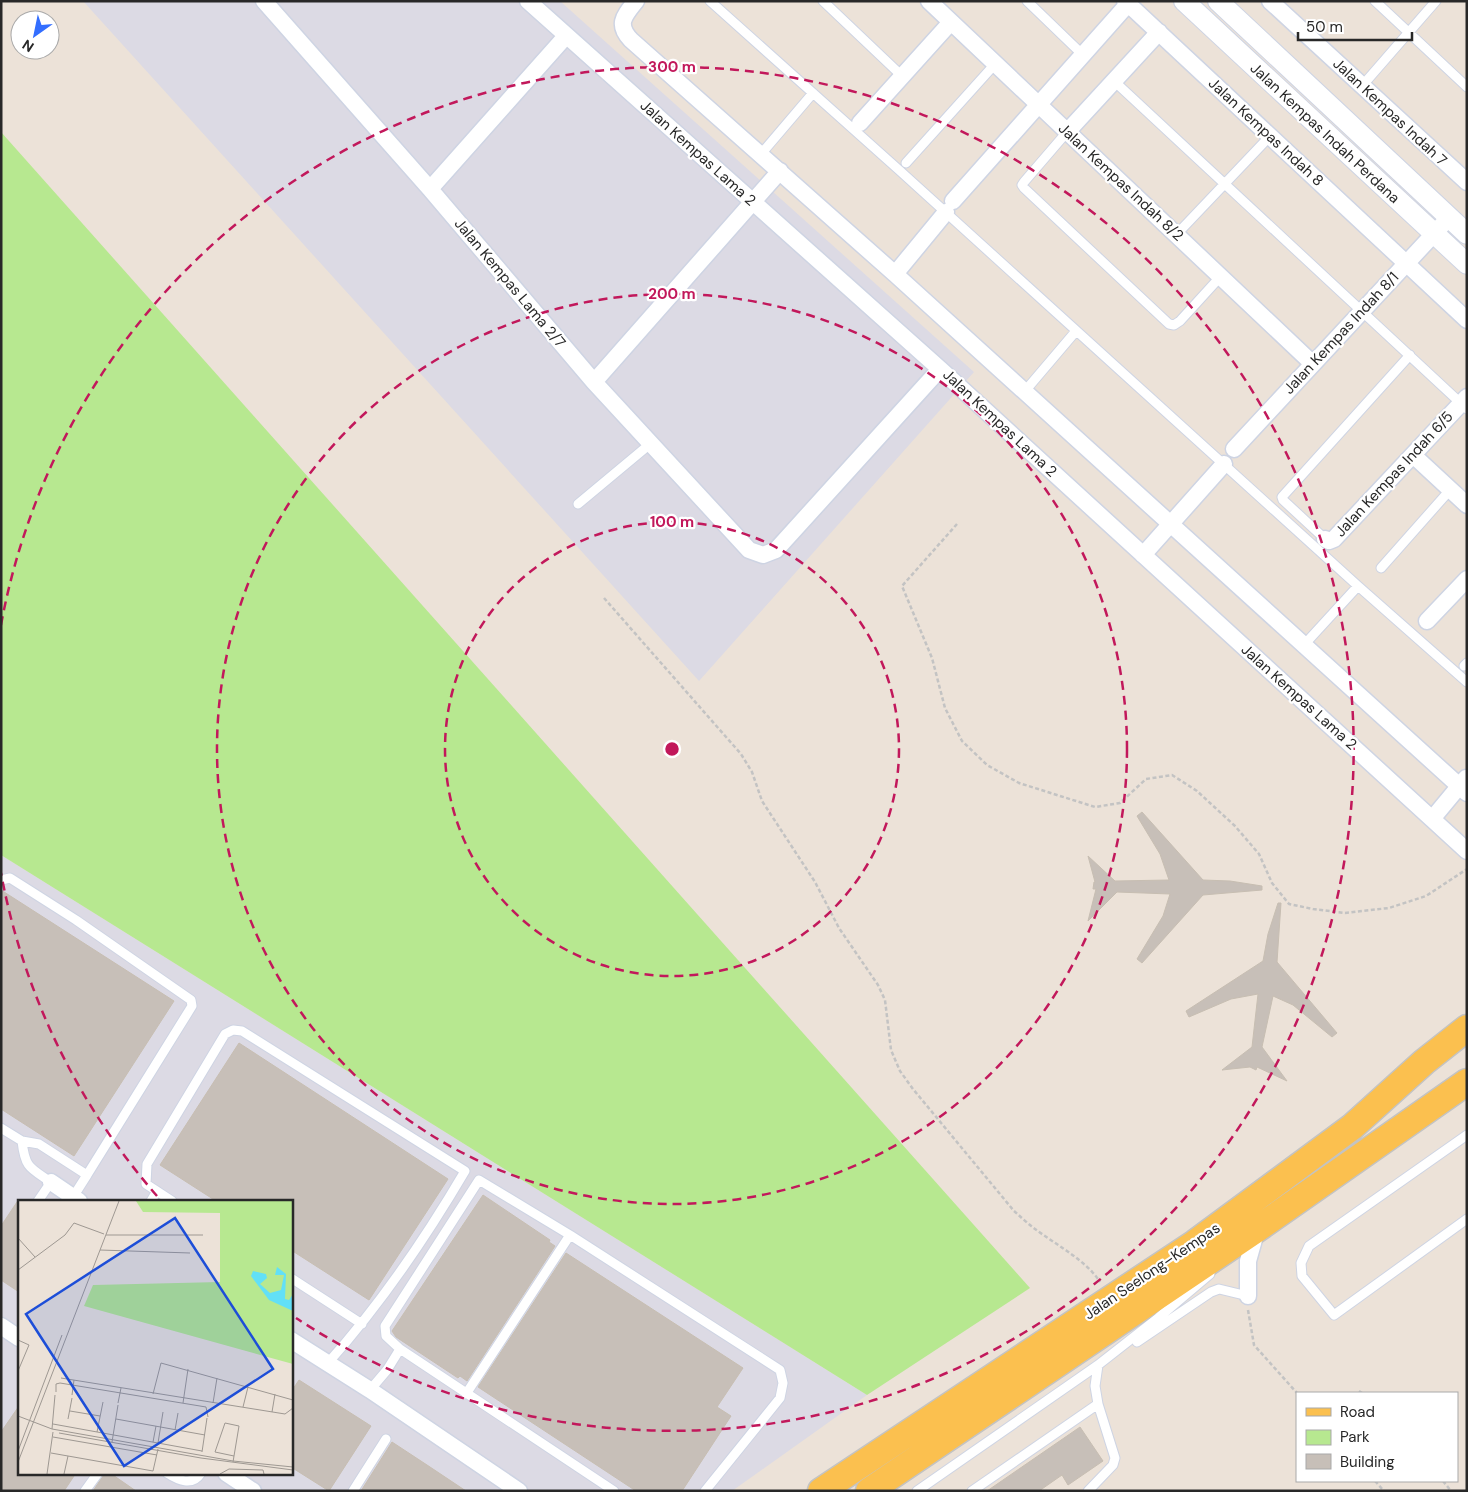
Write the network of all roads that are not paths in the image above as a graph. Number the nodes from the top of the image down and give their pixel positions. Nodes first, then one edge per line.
1 (264, 1) edge
2 (528, 1) edge
3 (636, 1) edge
4 (710, 1) edge
5 (823, 1) edge
6 (929, 1) edge
7 (1027, 1) edge
8 (1184, 1) edge
9 (1218, 1) edge
10 (1270, 1) edge
11 (1374, 1) edge
12 (1436, 1) edge
13 (1127, 3) edge
14 (950, 22) junction
15 (1159, 32) junction
16 (1409, 34) junction
17 (566, 36) junction
18 (1083, 55) junction
19 (996, 64) junction
20 (902, 76) junction
21 (1114, 81) junction
22 (1362, 86) junction
23 (1467, 87) edge
24 (813, 93) junction
25 (1039, 105) junction
26 (860, 122) dead end
27 (1067, 132) junction
28 (1270, 136) junction
29 (761, 154) junction
30 (906, 163) dead end
31 (780, 171) junction
32 (1467, 182) edge
33 (1225, 184) junction
34 (430, 189) junction
35 (752, 202) junction
36 (950, 207) junction
37 (1449, 217) junction
38 (1434, 234) junction
39 (1467, 234) edge
40 (1176, 235) junction
41 (1406, 264) junction
42 (1467, 264) edge
43 (895, 274) junction
44 (1221, 276) junction
45 (1362, 311) junction
46 (1467, 320) edge
47 (1076, 331) junction
48 (1410, 355) junction
49 (1313, 364) junction
50 (940, 369) junction
51 (594, 382) junction
52 (1025, 391) junction
53 (1465, 403) edge
54 (650, 444) junction
55 (1234, 449) dead end
56 (1413, 455) junction
57 (1224, 464) junction
58 (1450, 490) junction
59 (578, 504) dead end
60 (1467, 505) edge
61 (1171, 525) junction
62 (1325, 539) joint
63 (1143, 555) junction
64 (1381, 568) dead end
65 (1467, 580) edge
66 (1358, 586) junction
67 (1427, 621) dead end
68 (1304, 646) junction
69 (1467, 682) edge
70 (1464, 785) edge
71 (1432, 819) junction
72 (1467, 852) edge
73 (1, 880) edge
74 (1467, 1014) edge
75 (1467, 1028) edge
76 (1424, 1062) junction
77 (1467, 1082) edge
78 (1, 1128) edge
79 (1467, 1135) edge
80 (22, 1142) junction
81 (465, 1171) junction
82 (87, 1176) junction
83 (479, 1180) junction
84 (51, 1182) junction
85 (158, 1191) junction
86 (76, 1199) edge
87 (39, 1200) edge
88 (152, 1200) edge
89 (171, 1200) edge
90 (1467, 1219) edge
91 (1257, 1229) junction
92 (570, 1235) junction
93 (292, 1279) edge
94 (1248, 1296) joint
95 (362, 1324) junction
96 (1, 1326) edge
97 (18, 1337) edge
98 (292, 1341) edge
99 (400, 1349) junction
100 (327, 1364) junction
101 (1098, 1365) junction
102 (370, 1390) junction
103 (466, 1394) junction
104 (1098, 1404) junction
105 (386, 1439) dead end
106 (97, 1474) edge
107 (169, 1474) edge
108 (200, 1474) edge
109 (231, 1475) edge
110 (930, 1487) edge
111 (85, 1491) edge
112 (253, 1491) edge
113 (353, 1491) edge
114 (520, 1491) edge
115 (614, 1491) edge
116 (705, 1491) edge
117 (821, 1491) edge
118 (869, 1491) edge
119 (917, 1491) edge
120 (972, 1491) edge
121 (1088, 1491) edge

1 - 34 street, Jalan Kempas Lama 2/7
2 - 17 street, Jalan Kempas Lama 2
3 - 29 street
4 - 24 lane
5 - 20 lane
6 - 14 street, Jalan Kempas Indah 8/2
7 - 18 lane
8 - 38 street, Jalan Kempas Indah Perdana
9 - 37 street, Jalan Kempas Indah Perdana
10 - 22 street, Jalan Kempas Indah 7
11 - 16 lane
12 - 16 lane
13 - 15 street, Jalan Kempas Indah 8
13 - 18 street
14 - 19 street, Jalan Kempas Indah 8/2
14 - 20 street
15 - 21 street
15 - 28 street, Jalan Kempas Indah 8
16 - 22 lane
16 - 23 lane
17 - 34 street
17 - 35 street, Jalan Kempas Lama 2
18 - 25 street
19 - 25 street, Jalan Kempas Indah 8/2
19 - 30 lane
20 - 26 street
21 - 27 street
21 - 33 lane
22 - 32 street, Jalan Kempas Indah 7
24 - 29 lane
24 - 36 lane
25 - 27 street, Jalan Kempas Indah 8/2
25 - 36 street
27 - 40 street, Jalan Kempas Indah 8/2
27 - 44 lane
28 - 33 lane
28 - 41 street, Jalan Kempas Indah 8
29 - 31 street
31 - 35 street
31 - 43 street
33 - 40 lane
33 - 45 lane
34 - 51 street, Jalan Kempas Lama 2/7
35 - 50 street, Jalan Kempas Lama 2
35 - 51 street
36 - 43 street
36 - 47 lane
37 - 38 street, Jalan Kempas Indah 8/1
37 - 39 street, Jalan Kempas Indah Perdana
38 - 41 street, Jalan Kempas Indah 8/1
38 - 42 street, Jalan Kempas Indah Perdana
40 - 44 street, Jalan Kempas Indah 8/2
41 - 45 street, Jalan Kempas Indah 8/1
41 - 46 street, Jalan Kempas Indah 8
43 - 52 street
44 - 49 street, Jalan Kempas Indah 8/2
45 - 48 lane
45 - 49 street, Jalan Kempas Indah 8/1
47 - 52 lane
47 - 57 lane
48 - 53 lane
48 - 62 lane
49 - 55 street, Jalan Kempas Indah 8/1
50 - 54 street, Jalan Kempas Lama 2/7
50 - 63 street, Jalan Kempas Lama 2
51 - 54 street, Jalan Kempas Lama 2/7
52 - 61 street
53 - 56 street, Jalan Kempas Indah 6/5
54 - 59 lane
56 - 58 street
56 - 62 street, Jalan Kempas Indah 6/5
57 - 61 street
57 - 66 lane
58 - 60 street
58 - 64 lane
61 - 63 street
61 - 68 street
63 - 71 street, Jalan Kempas Lama 2
65 - 67 street
66 - 68 lane
66 - 69 lane
68 - 70 street
70 - 71 street
71 - 72 street, Jalan Kempas Lama 2
73 - 82 lane
74 - 76 main road
75 - 76 main road, Jalan Seelong–Kempas
76 - 117 main road, Jalan Seelong–Kempas
77 - 91 main road, Jalan Seelong–Kempas
78 - 80 lane
79 - 90 lane
80 - 82 lane
80 - 84 lane
81 - 83 lane
81 - 85 lane
81 - 95 lane
82 - 86 lane
83 - 92 lane
83 - 99 lane
84 - 86 street
84 - 87 lane
85 - 88 lane
85 - 89 lane
91 - 94 street
91 - 101 lane
91 - 118 main road, Jalan Seelong–Kempas
92 - 103 lane
92 - 116 lane
93 - 95 lane
94 - 101 lane
95 - 100 lane
96 - 97 street
98 - 100 street
99 - 102 lane
99 - 103 lane
100 - 102 street
101 - 104 lane
101 - 110 lane
102 - 114 street
103 - 115 lane
104 - 120 lane
104 - 121 lane
105 - 113 lane
106 - 111 lane
107 - 108 lane
109 - 112 street
110 - 119 lane

